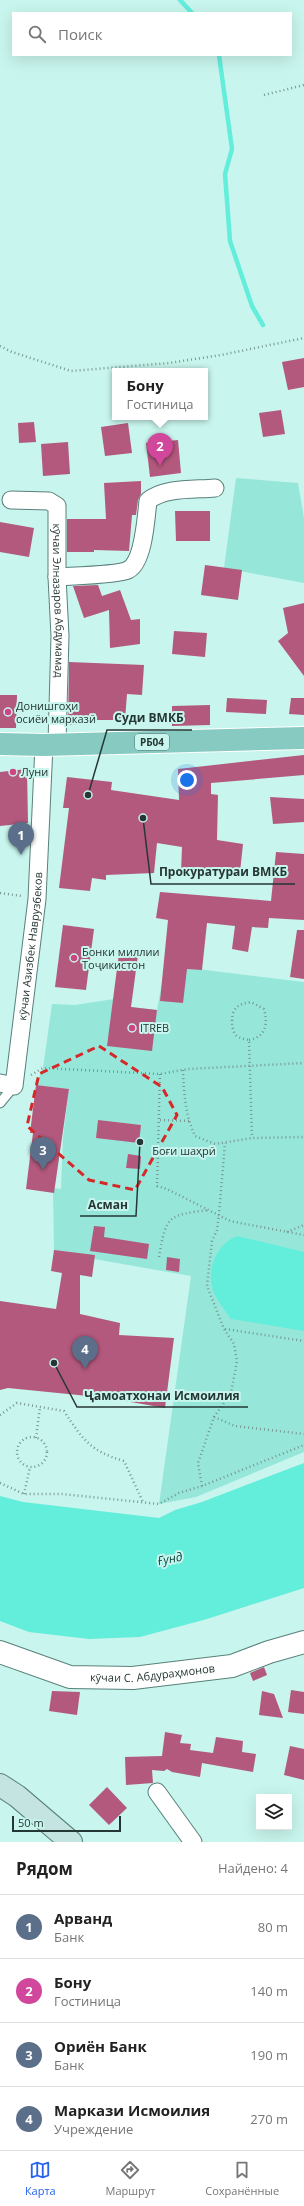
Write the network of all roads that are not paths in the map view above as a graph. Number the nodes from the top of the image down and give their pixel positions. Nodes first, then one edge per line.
1 (215, 488) dead end
2 (11, 500) dead end
3 (57, 577) junction
4 (304, 738) edge
5 (0, 744) edge
6 (50, 744) junction
7 (7, 1084) edge
8 (0, 1103) edge
9 (304, 1642) edge
10 (0, 1652) edge
11 (0, 1785) edge
12 (157, 1792) dead end
13 (71, 1842) edge
14 (192, 1842) edge

1 - 3 street
2 - 3 street, кӯчаи Элназаров Абдумамад
3 - 6 street, кӯчаи Элназаров Абдумамад
4 - 6 main road, РБ04
5 - 6 main road, РБ04
6 - 7 street, кӯчаи Азизбек Наврузбеков
7 - 8 lane
9 - 10 street, кӯчаи С. Абдураҳмонов
11 - 13 main road
12 - 14 street

